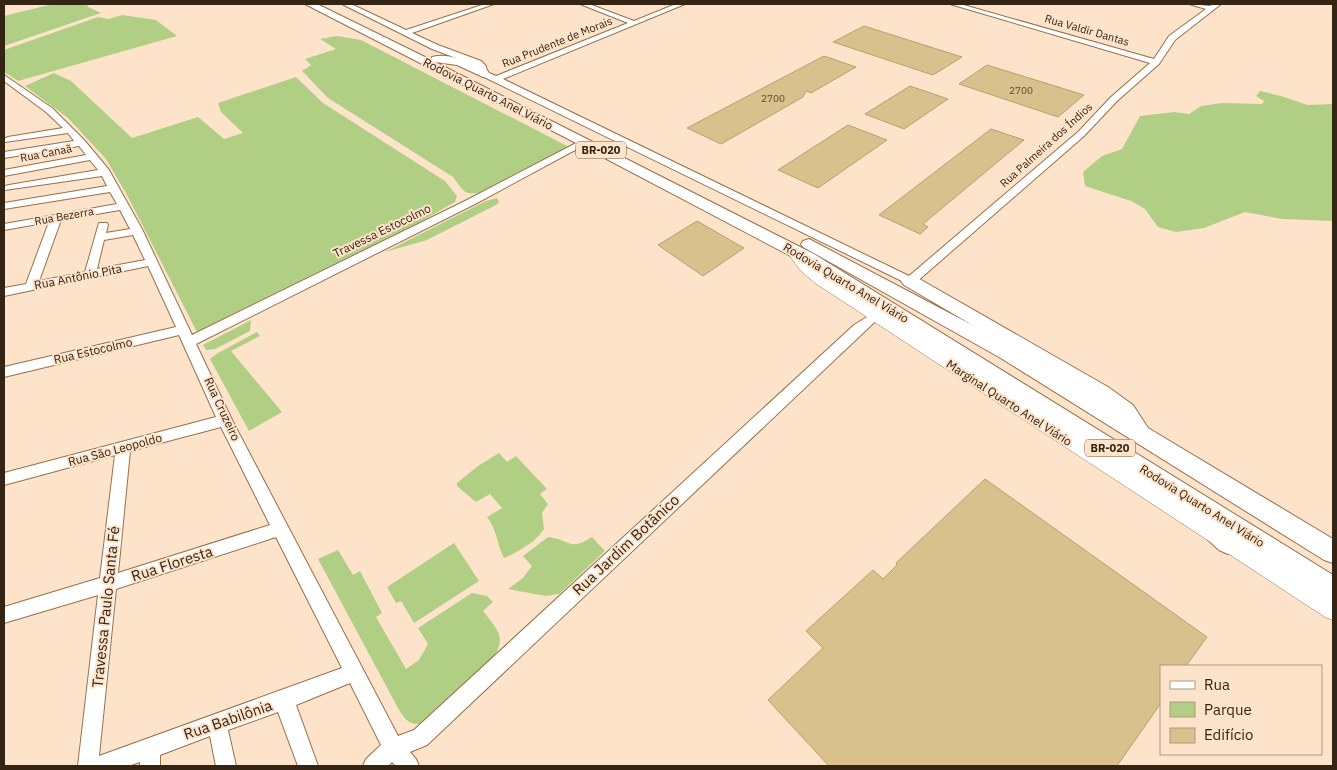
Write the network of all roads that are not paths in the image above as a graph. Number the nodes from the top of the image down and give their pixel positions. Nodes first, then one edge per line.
1 (310, 4) edge
2 (324, 4) edge
3 (346, 4) edge
4 (491, 4) edge
5 (583, 4) edge
6 (682, 4) edge
7 (953, 4) edge
8 (1192, 4) edge
9 (1214, 6) edge
10 (634, 23) junction
11 (405, 33) junction
12 (435, 55) junction
13 (1156, 62) junction
14 (483, 73) joint
15 (4, 77) edge
16 (497, 79) junction
17 (15, 127) dead end
18 (70, 130) junction
19 (585, 142) junction
20 (82, 143) junction
21 (4, 155) edge
22 (92, 157) junction
23 (105, 172) junction
24 (4, 173) edge
25 (9, 188) dead end
26 (114, 188) junction
27 (4, 206) edge
28 (124, 206) junction
29 (56, 218) junction
30 (103, 224) dead end
31 (4, 227) edge
32 (136, 231) junction
33 (100, 238) junction
34 (793, 251) joint
35 (152, 262) junction
36 (90, 274) junction
37 (31, 286) junction
38 (4, 292) edge
39 (893, 299) junction
40 (186, 336) junction
41 (4, 372) edge
42 (226, 420) junction
43 (123, 448) junction
44 (1138, 465) junction
45 (4, 479) edge
46 (282, 528) junction
47 (1228, 543) junction
48 (1333, 552) edge
49 (108, 584) junction
50 (1333, 588) edge
51 (1333, 609) edge
52 (4, 614) edge
53 (355, 672) junction
54 (284, 700) junction
55 (217, 723) junction
56 (393, 748) junction
57 (149, 757) edge
58 (88, 766) edge
59 (100, 766) edge
60 (226, 766) edge
61 (308, 766) edge
62 (372, 766) edge
63 (409, 766) edge

1 - 19 highway, Rodovia Quarto Anel Viário / BR-020
2 - 12 highway, Rodovia Quarto Anel Viário / BR-020
3 - 11 street
4 - 11 street
5 - 10 street
6 - 10 street, Rua Prudente de Morais
7 - 13 street, Rua Valdir Dantas
8 - 9 street
9 - 13 street, Rua Palmeira dos Índios
10 - 16 street, Rua Prudente de Morais
11 - 12 street
12 - 14 highway
12 - 39 highway, Rodovia Quarto Anel Viário / BR-020
13 - 39 street, Rua Palmeira dos Índios
14 - 16 street
15 - 18 street, Rua Cruzeiro
16 - 39 street
17 - 18 street
18 - 20 street, Rua Cruzeiro
19 - 34 highway, Rodovia Quarto Anel Viário / BR-020
19 - 40 street, Travessa Estocolmo
20 - 21 street
20 - 22 street, Rua Cruzeiro
22 - 23 street, Rua Cruzeiro
22 - 24 street, Rua Canaã
23 - 25 street
23 - 26 street, Rua Cruzeiro
26 - 27 street
26 - 28 street, Rua Cruzeiro
28 - 29 street, Rua Bezerra
28 - 32 street, Rua Cruzeiro
29 - 31 street, Rua Bezerra
29 - 37 street
30 - 33 street
32 - 33 street
32 - 35 street, Rua Cruzeiro
33 - 36 street
34 - 39 main road, Marginal Quarto Anel Viário / BR-020
35 - 36 street, Rua Antônio Pita
35 - 40 street, Rua Cruzeiro
36 - 37 street, Rua Antônio Pita
37 - 38 street, Rua Antônio Pita
39 - 44 highway, Rodovia Quarto Anel Viário / BR-020
39 - 47 main road, Marginal Quarto Anel Viário / BR-020
39 - 48 highway, Rodovia Quarto Anel Viário / BR-020
39 - 56 street, Rua Jardim Botânico
40 - 41 street, Rua Estocolmo
40 - 42 street, Rua Cruzeiro
42 - 43 street, Rua São Leopoldo
42 - 46 street, Rua Cruzeiro
43 - 45 street, Rua São Leopoldo
43 - 49 street, Travessa Paulo Santa Fé
44 - 47 highway
44 - 50 highway, Rodovia Quarto Anel Viário / BR-020
46 - 49 street, Rua Floresta
46 - 53 street, Rua Cruzeiro
47 - 51 main road, Marginal Quarto Anel Viário / BR-020
49 - 52 street, Rua Floresta
49 - 58 street, Travessa Paulo Santa Fé
53 - 54 street, Rua Babilônia
53 - 56 street, Rua Cruzeiro
54 - 55 street, Rua Babilônia
54 - 61 street
55 - 57 street, Rua Babilônia
55 - 60 street
56 - 62 street, Rua Jardim Botânico
56 - 63 street, Rua Cruzeiro
57 - 59 street, Rua Babilônia

